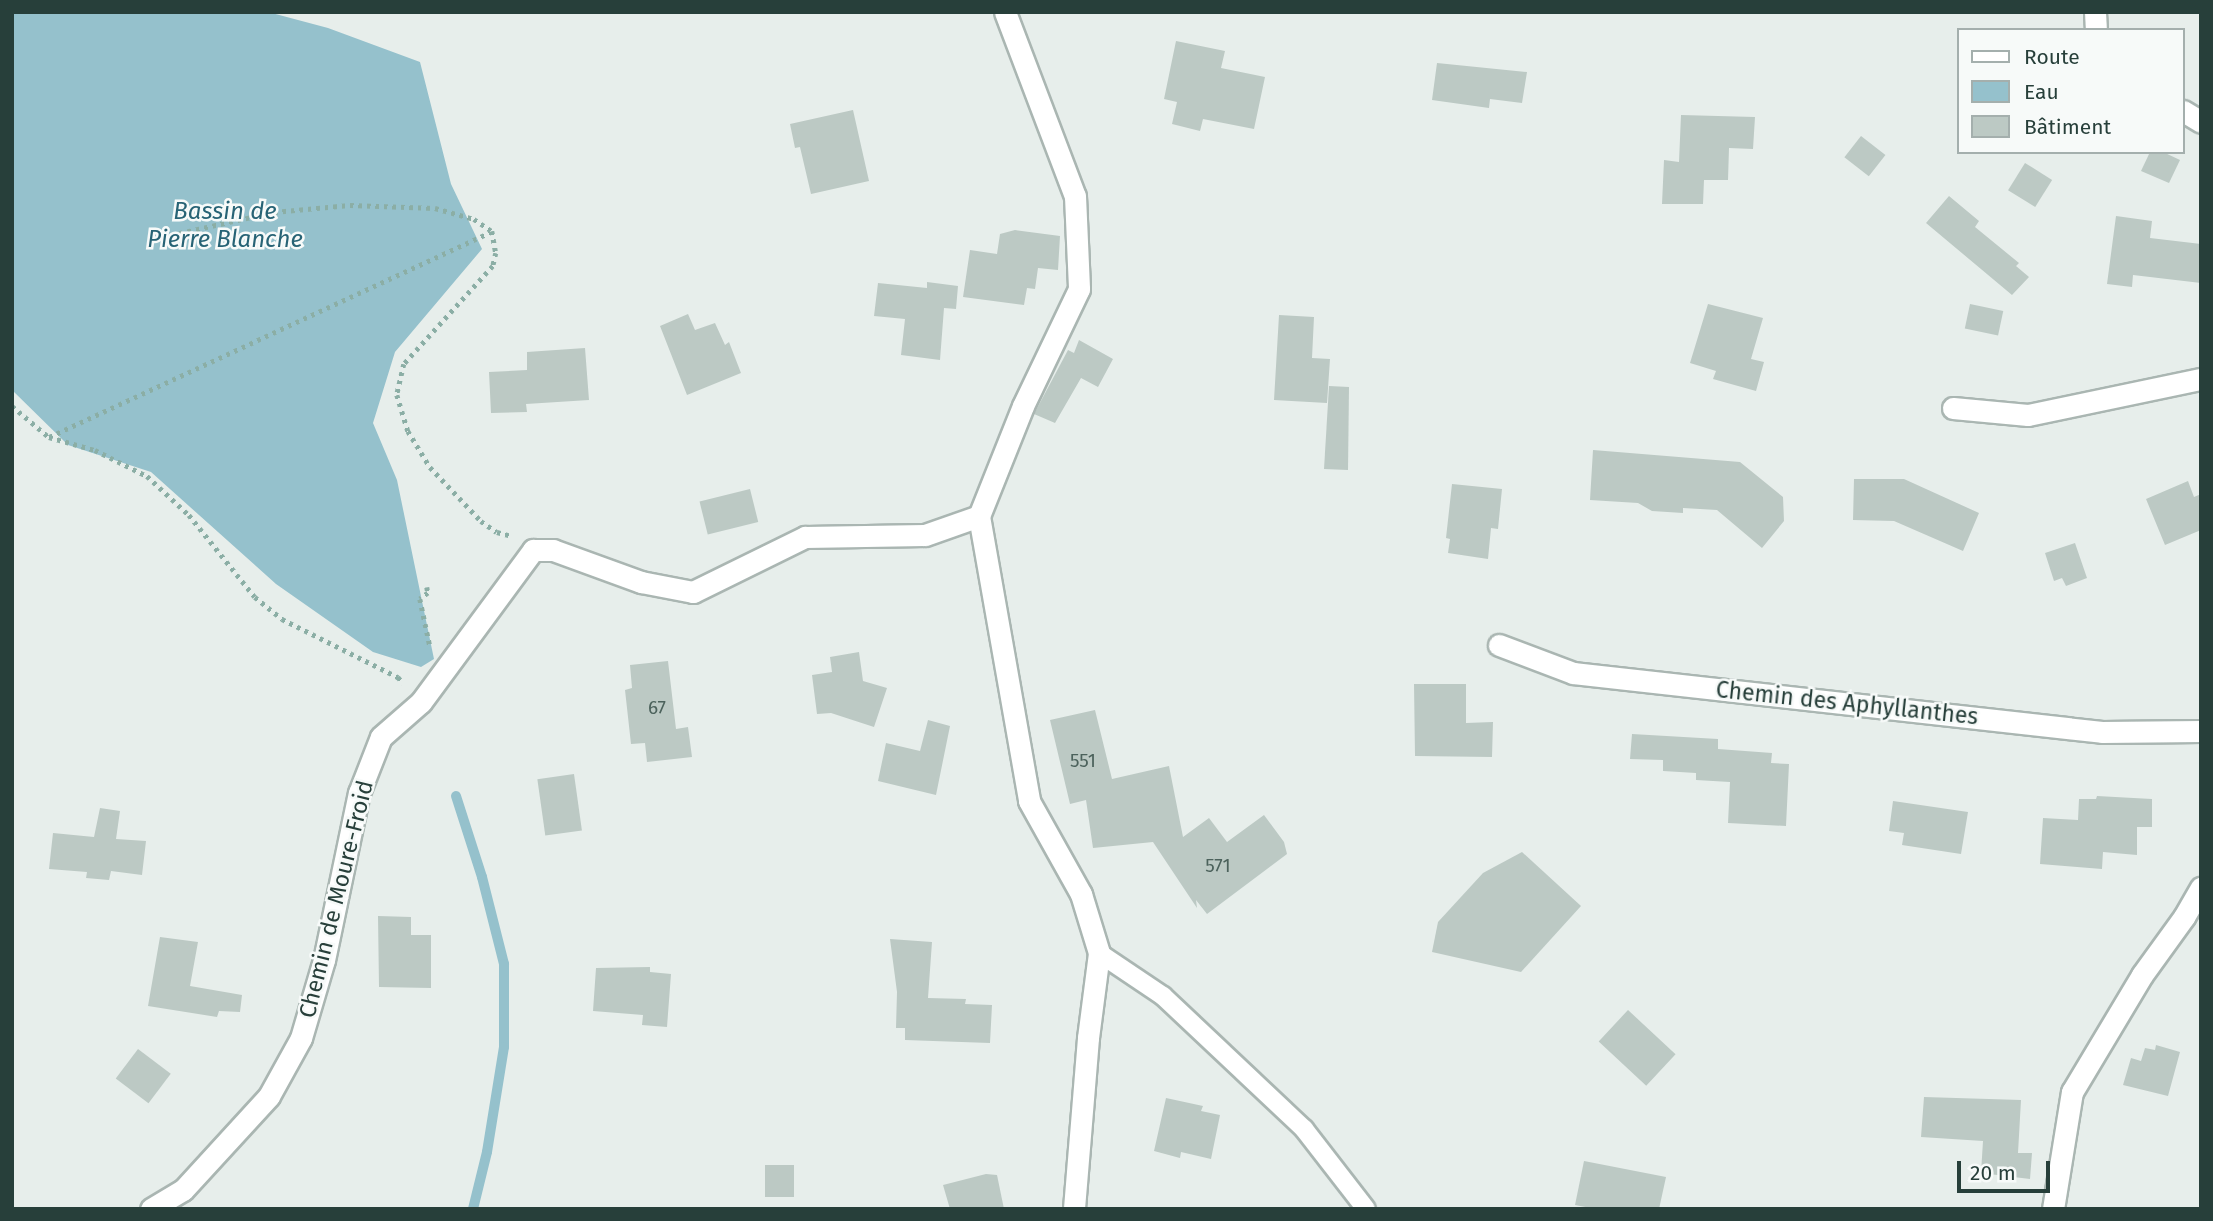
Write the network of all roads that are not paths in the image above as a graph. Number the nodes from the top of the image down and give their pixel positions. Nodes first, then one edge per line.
1 (1005, 12) edge
2 (2185, 112) edge
3 (2201, 122) edge
4 (2201, 379) edge
5 (1954, 408) dead end
6 (978, 516) junction
7 (1499, 645) dead end
8 (2201, 731) edge
9 (2201, 888) edge
10 (1099, 953) junction
11 (151, 1209) edge
12 (1074, 1209) edge
13 (1366, 1209) edge
14 (2053, 1209) edge

1 - 6 street
2 - 3 street
4 - 5 street
6 - 10 street
6 - 11 street, Chemin de Moure-Froid
7 - 8 street, Chemin des Aphyllanthes
9 - 14 street
10 - 12 street
10 - 13 lane

